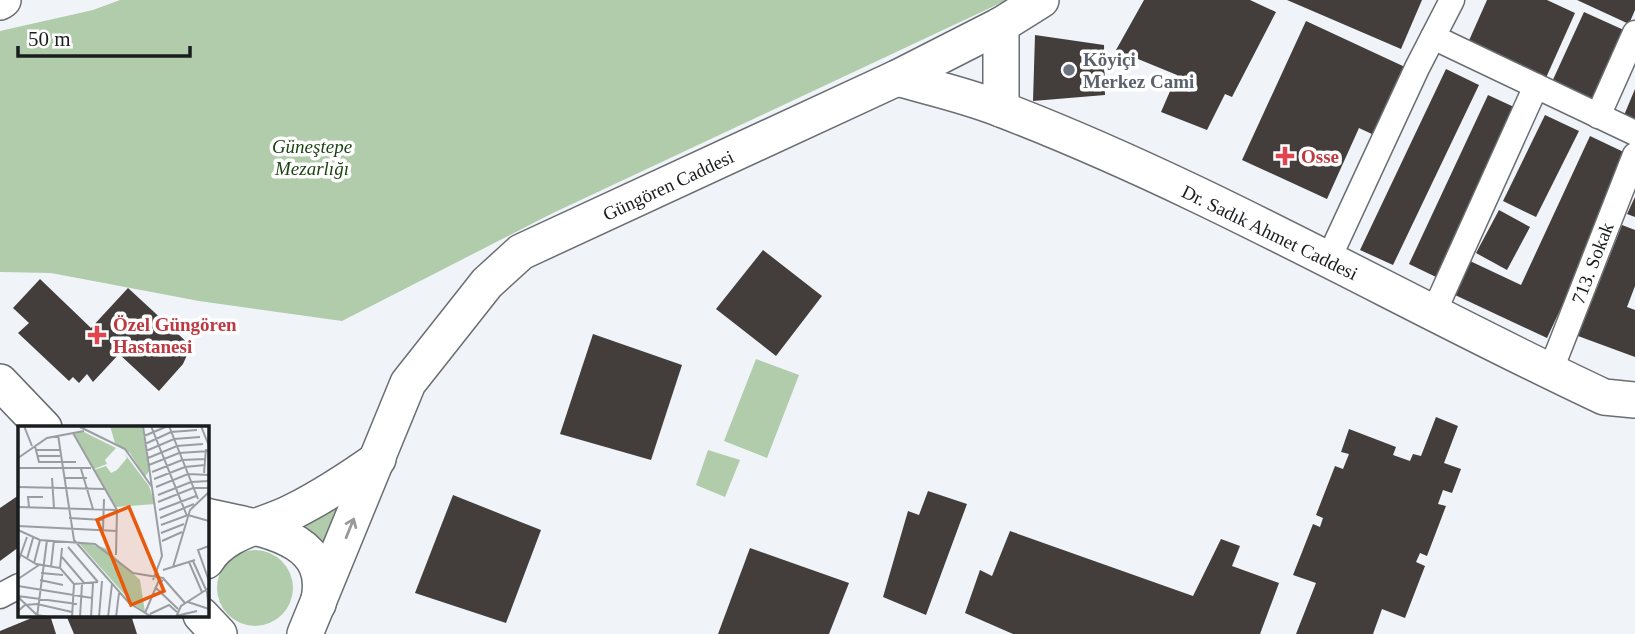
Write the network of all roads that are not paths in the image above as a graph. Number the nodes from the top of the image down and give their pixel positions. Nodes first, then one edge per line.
1 (1041, 0) edge
2 (1452, 0) edge
3 (1002, 25) junction
4 (1635, 33) edge
5 (1433, 37) junction
6 (897, 78) junction
7 (1536, 86) junction
8 (1001, 109) junction
9 (1598, 116) junction
10 (1635, 133) edge
11 (1635, 155) edge
12 (1328, 260) junction
13 (1433, 314) junction
14 (1550, 372) junction
15 (0, 382) edge
16 (1635, 400) edge
17 (42, 426) edge
18 (378, 459) junction
19 (208, 517) edge
20 (256, 529) junction
21 (208, 559) edge
22 (18, 587) edge
23 (0, 596) edge
24 (309, 629) edge

1 - 3 street, Güngören Caddesi
2 - 5 street
3 - 6 street, Güngören Caddesi
3 - 8 street
4 - 9 street
5 - 7 street
5 - 12 street
6 - 8 street, Dr. Sadık Ahmet Caddesi
6 - 18 street, Güngören Caddesi
7 - 9 street
7 - 13 street
8 - 12 street, Dr. Sadık Ahmet Caddesi
9 - 10 street
11 - 14 street, 713. Sokak
12 - 13 street, Dr. Sadık Ahmet Caddesi
13 - 14 street, Dr. Sadık Ahmet Caddesi
14 - 16 street, Dr. Sadık Ahmet Caddesi
15 - 17 street
18 - 20 street
24 -> 18 street, Güngören Caddesi
19 - 20 street
20 - 21 street
20 - 24 street
22 - 23 street

